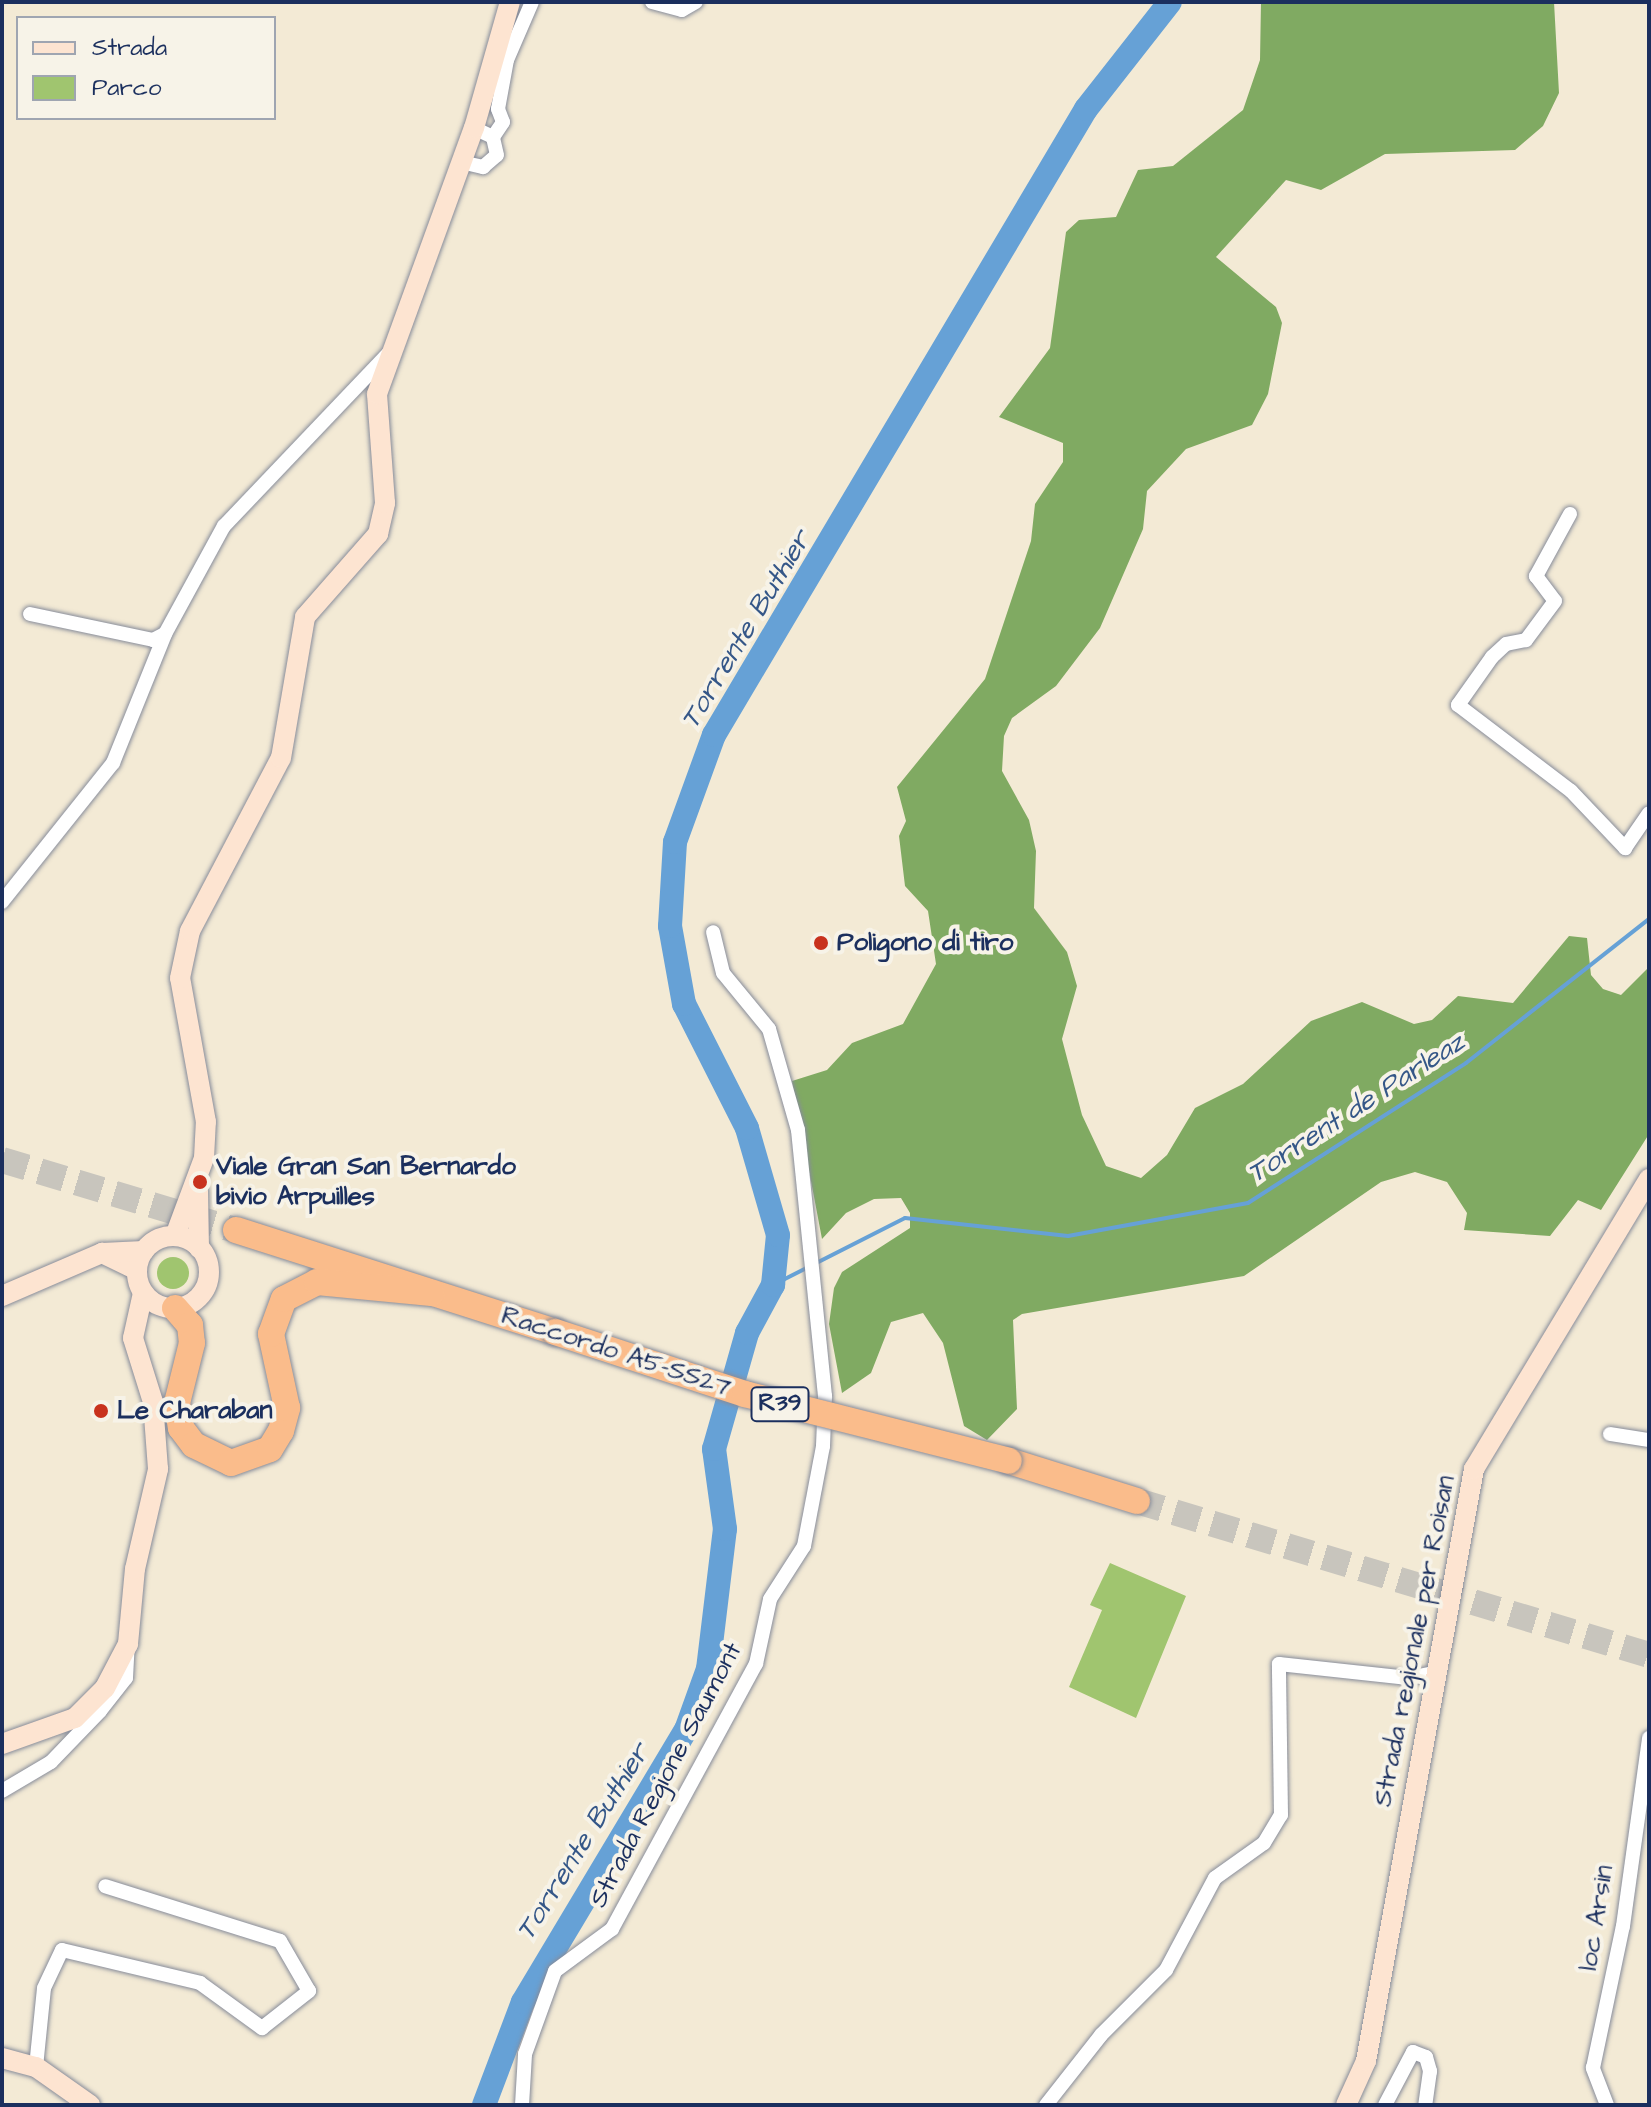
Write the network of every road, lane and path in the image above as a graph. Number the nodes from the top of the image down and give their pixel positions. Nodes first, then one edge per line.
1 (510, 2) edge
2 (532, 2) edge
3 (652, 2) edge
4 (696, 2) edge
5 (484, 133) junction
6 (461, 162) junction
7 (389, 354) junction
8 (1570, 514) dead end
9 (30, 614) dead end
10 (165, 634) junction
11 (1649, 813) edge
12 (2, 902) edge
13 (713, 932) dead end
14 (1649, 1179) edge
15 (198, 1187) junction
16 (236, 1230) tunnel mouth
17 (175, 1236) junction
18 (199, 1248) junction
19 (140, 1260) junction
20 (143, 1293) junction
21 (431, 1293) junction
22 (2, 1296) edge
23 (168, 1306) junction
24 (136, 1348) junction
25 (1610, 1434) dead end
26 (1649, 1440) edge
27 (1137, 1501) tunnel mouth
28 (128, 1644) junction
29 (1434, 1673) junction
30 (1649, 1738) edge
31 (2, 1744) edge
32 (2, 1791) edge
33 (105, 1886) dead end
34 (2, 2058) edge
35 (36, 2067) junction
36 (90, 2105) edge
37 (522, 2105) edge
38 (1046, 2105) edge
39 (1346, 2105) edge
40 (1385, 2105) edge
41 (1425, 2105) edge
42 (1607, 2105) edge

1 - 5 main road
2 - 5 street
3 - 4 street
5 - 6 main road
5 - 6 street
6 - 7 main road
7 - 10 street
7 - 15 main road
8 - 11 street
9 - 10 street
10 - 12 street
13 - 37 street, Strada Regione Saumont
14 - 29 main road, Strada regionale per Roisan
15 - 17 main road
15 - 18 main road
16 - 21 highway, Raccordo A5-SS27 / R39
17 - 18 main road
17 - 19 main road
18 - 23 main road
19 - 20 main road
19 - 22 main road
20 - 23 main road
20 - 24 main road
21 - 23 highway
21 - 27 highway, Raccordo A5-SS27 / R39, bridge
23 - 24 main road
24 - 28 main road
25 - 26 street
28 - 31 main road
28 - 32 street
29 - 38 street
29 - 39 main road, Strada regionale per Roisan
30 - 42 street, loc Arsin
33 - 35 street
34 - 35 main road
35 - 36 main road
40 - 41 street

